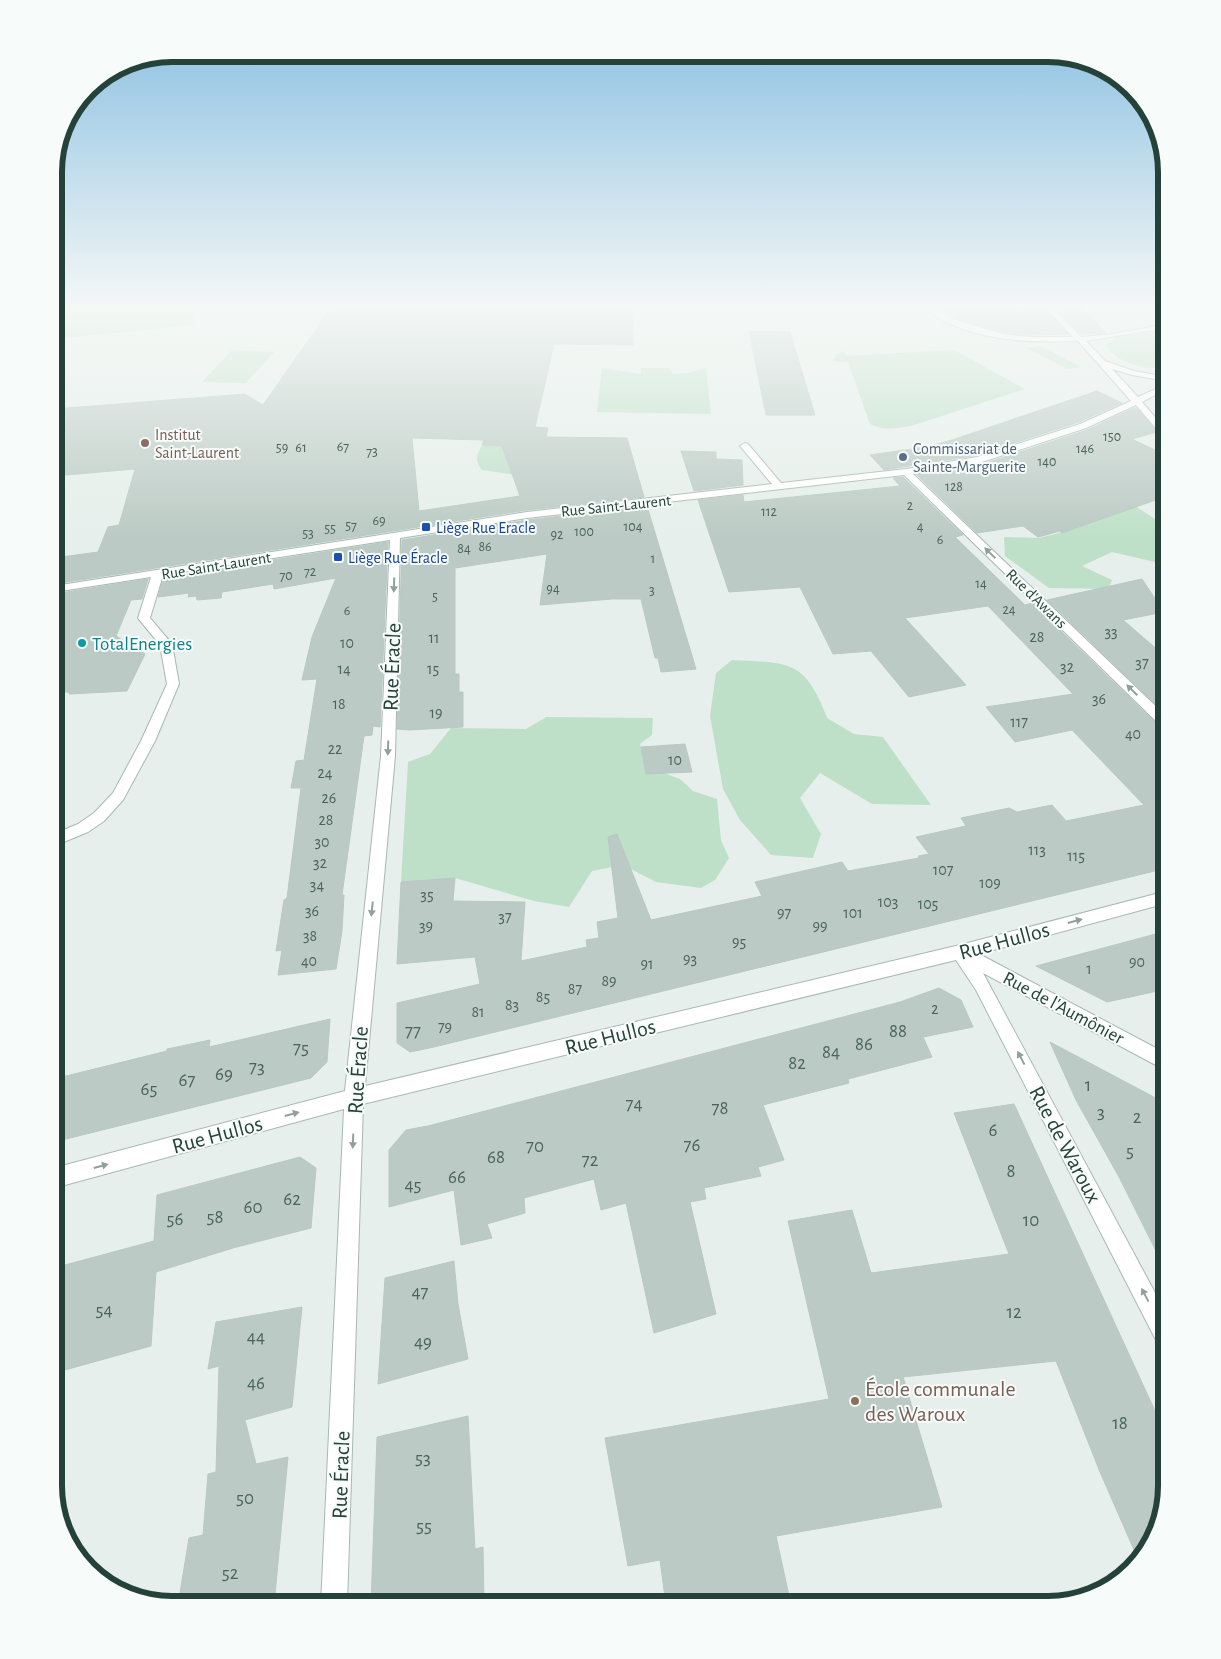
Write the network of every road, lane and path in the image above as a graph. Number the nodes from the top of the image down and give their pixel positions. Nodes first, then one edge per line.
1 (1119, 382) edge
2 (1158, 391) edge
3 (1136, 402) junction
4 (1158, 426) edge
5 (744, 446) dead end
6 (906, 472) junction
7 (779, 487) junction
8 (396, 537) junction
9 (158, 574) junction
10 (63, 589) edge
11 (1158, 715) edge
12 (62, 836) edge
13 (1158, 899) edge
14 (960, 952) junction
15 (1158, 1058) edge
16 (354, 1097) junction
17 (62, 1176) edge
18 (1158, 1321) edge
19 (334, 1596) edge

1 - 3 street
2 - 3 street, Rue Saint-Laurent
3 - 4 street
3 - 6 street, Rue Saint-Laurent
5 - 7 street
6 - 7 street, Rue Saint-Laurent
11 -> 6 street, Rue d'Awans
7 - 8 street, Rue Saint-Laurent
8 - 9 street, Rue Saint-Laurent
8 -> 16 street, Rue Éracle
9 - 10 street, Rue Saint-Laurent
9 - 12 street
14 -> 13 street, Rue Hullos
14 - 15 street, Rue de l'Aumônier
14 - 16 street, Rue Hullos
18 -> 14 street, Rue de Waroux
17 -> 16 street, Rue Hullos
16 -> 19 street, Rue Éracle

